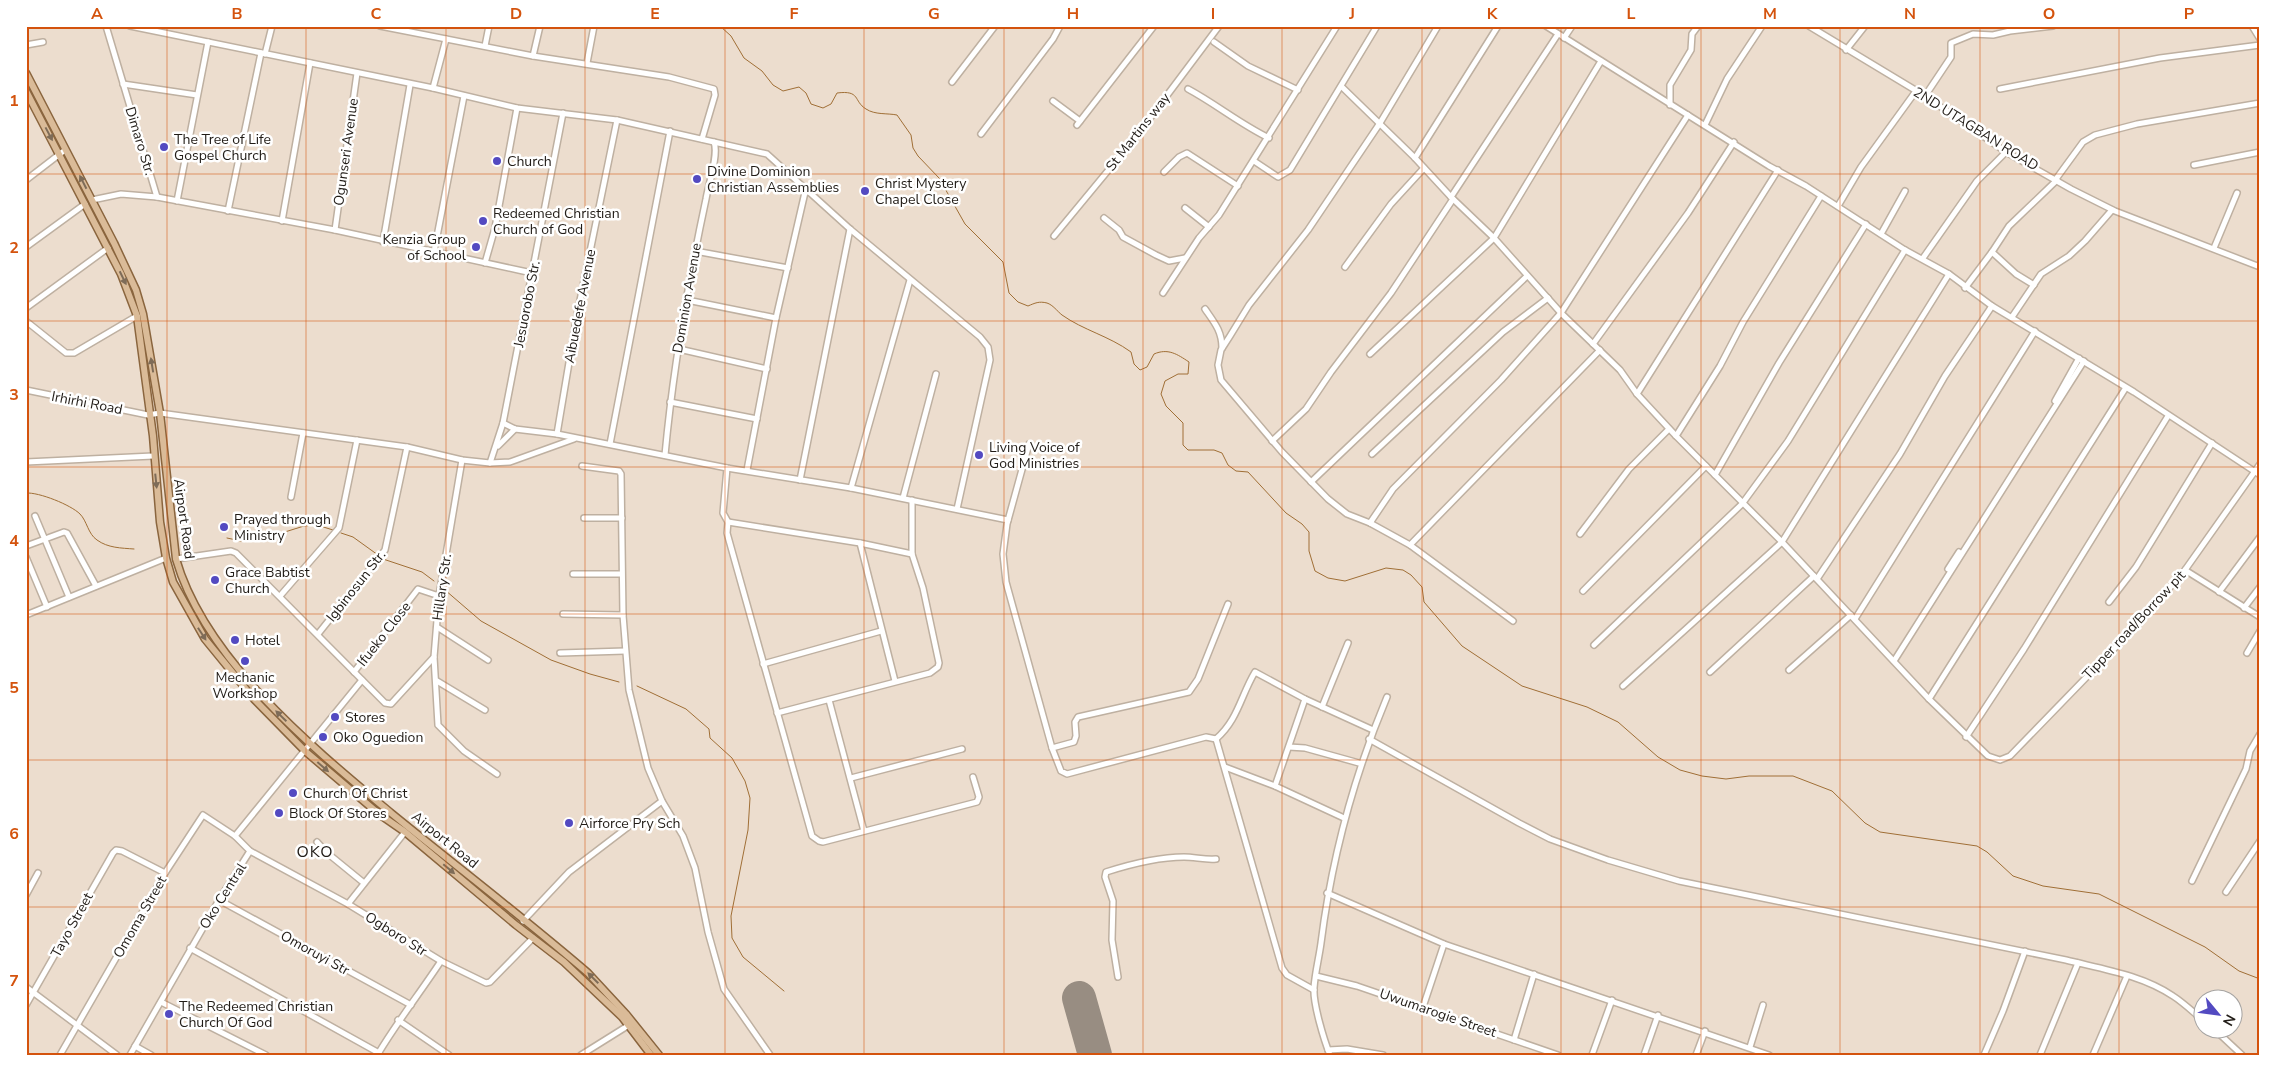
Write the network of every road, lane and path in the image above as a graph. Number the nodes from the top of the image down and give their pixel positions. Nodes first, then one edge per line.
1 (106, 26) edge
2 (130, 26) edge
3 (272, 26) edge
4 (380, 26) edge
5 (489, 26) edge
6 (540, 26) edge
7 (594, 26) edge
8 (994, 26) edge
9 (1060, 26) edge
10 (1154, 26) edge
11 (1219, 26) edge
12 (1337, 26) edge
13 (1377, 26) edge
14 (1438, 26) edge
15 (1498, 26) edge
16 (1546, 26) edge
17 (1572, 26) edge
18 (1698, 26) edge
19 (1762, 26) edge
20 (1809, 26) edge
21 (1865, 26) edge
22 (2053, 26) edge
23 (2252, 26) edge
24 (1558, 34) junction
25 (446, 38) junction
26 (1564, 38) junction
27 (2260, 39) edge
28 (43, 42) dead end
29 (208, 42) junction
30 (1214, 42) dead end
31 (2260, 45) edge
32 (26, 46) edge
33 (485, 46) junction
34 (1846, 50) junction
35 (263, 54) junction
36 (533, 56) junction
37 (1601, 61) junction
38 (310, 63) junction
39 (587, 63) junction
40 (26, 73) edge
41 (357, 73) junction
42 (952, 82) dead end
43 (123, 84) junction
44 (410, 85) junction
45 (1342, 87) junction
46 (433, 88) junction
47 (1188, 89) dead end
48 (2000, 89) dead end
49 (1298, 90) junction
50 (26, 91) edge
51 (1916, 91) junction
52 (197, 95) junction
53 (464, 96) junction
54 (1925, 96) junction
55 (1053, 100) dead end
56 (2260, 103) edge
57 (1670, 105) junction
58 (517, 108) junction
59 (562, 113) junction
60 (1688, 115) junction
61 (617, 120) junction
62 (1380, 123) junction
63 (1705, 125) junction
64 (670, 131) junction
65 (981, 134) dead end
66 (1268, 138) junction
67 (702, 139) junction
68 (714, 142) junction
69 (1734, 142) junction
70 (65, 150) junction
71 (2006, 152) junction
72 (2260, 152) edge
73 (60, 154) junction
74 (1415, 158) junction
75 (1254, 161) junction
76 (2194, 165) dead end
77 (1424, 168) junction
78 (1778, 170) junction
79 (1164, 172) dead end
80 (2056, 179) junction
81 (26, 180) edge
82 (1238, 186) junction
83 (806, 188) junction
84 (1905, 191) dead end
85 (2237, 193) dead end
86 (1821, 196) junction
87 (157, 197) junction
88 (1452, 198) junction
89 (92, 200) junction
90 (177, 201) junction
91 (85, 204) junction
92 (1838, 206) junction
93 (1185, 208) dead end
94 (2112, 210) junction
95 (228, 211) junction
96 (1104, 218) dead end
97 (282, 221) junction
98 (1866, 224) junction
99 (1209, 227) junction
100 (850, 229) junction
101 (334, 230) junction
102 (1881, 234) junction
103 (1054, 236) dead end
104 (1494, 238) junction
105 (383, 242) junction
106 (26, 248) edge
107 (108, 248) junction
108 (2214, 248) junction
109 (1905, 250) junction
110 (695, 251) junction
111 (434, 252) junction
112 (1992, 252) junction
113 (1185, 258) junction
114 (1923, 258) junction
115 (485, 263) junction
116 (1345, 267) dead end
117 (2260, 267) edge
118 (788, 268) junction
119 (532, 273) junction
120 (1949, 274) junction
121 (1527, 276) junction
122 (910, 280) junction
123 (2034, 285) junction
124 (1965, 288) junction
125 (1162, 293) dead end
126 (1548, 298) junction
127 (687, 300) junction
128 (1992, 306) junction
129 (26, 308) edge
130 (1205, 309) dead end
131 (1561, 313) junction
132 (136, 316) junction
133 (2012, 317) junction
134 (776, 318) junction
135 (26, 321) edge
136 (2035, 331) junction
137 (1593, 344) junction
138 (679, 349) junction
139 (1221, 350) junction
140 (1600, 350) junction
141 (1370, 354) dead end
142 (2082, 360) junction
143 (767, 369) junction
144 (936, 374) dead end
145 (2126, 389) junction
146 (26, 390) edge
147 (1637, 394) junction
148 (670, 402) junction
149 (160, 414) junction
150 (148, 415) junction
151 (2168, 416) junction
152 (757, 419) junction
153 (503, 423) junction
154 (515, 428) junction
155 (1669, 429) junction
156 (303, 433) junction
157 (557, 434) junction
158 (1676, 436) junction
159 (574, 439) junction
160 (357, 440) junction
161 (1272, 441) junction
162 (2212, 443) junction
163 (610, 444) junction
164 (1029, 444) dead end
165 (407, 447) junction
166 (497, 447) junction
167 (1372, 454) dead end
168 (664, 455) junction
169 (153, 456) junction
170 (462, 460) junction
171 (26, 462) edge
172 (490, 463) junction
173 (2260, 464) edge
174 (582, 466) dead end
175 (1706, 466) junction
176 (727, 468) junction
177 (747, 470) junction
178 (2255, 470) junction
179 (1715, 475) junction
180 (2260, 475) edge
181 (800, 480) junction
182 (1311, 482) junction
183 (851, 488) junction
184 (291, 497) dead end
185 (903, 498) junction
186 (912, 500) junction
187 (1742, 504) junction
188 (957, 509) junction
189 (35, 516) dead end
190 (584, 518) dead end
191 (622, 518) junction
192 (1008, 520) junction
193 (728, 522) junction
194 (1370, 523) junction
195 (1580, 534) dead end
196 (2260, 537) edge
197 (44, 539) junction
198 (860, 542) junction
199 (1782, 542) junction
200 (1410, 545) junction
201 (26, 546) edge
202 (912, 554) junction
203 (26, 556) edge
204 (166, 558) junction
205 (176, 559) junction
206 (1948, 569) dead end
207 (2185, 570) junction
208 (573, 574) dead end
209 (621, 574) junction
210 (1816, 578) junction
211 (96, 586) junction
212 (2260, 587) edge
213 (1583, 591) dead end
214 (2219, 592) junction
215 (280, 596) junction
216 (439, 596) junction
217 (69, 597) junction
218 (1993, 598) dead end
219 (2109, 602) dead end
220 (1228, 604) dead end
221 (47, 607) junction
222 (2244, 608) junction
223 (564, 614) dead end
224 (26, 615) edge
225 (623, 615) junction
226 (1853, 617) junction
227 (2260, 617) edge
228 (1512, 621) dead end
229 (437, 627) junction
230 (2260, 630) edge
231 (881, 631) junction
232 (318, 634) junction
233 (1348, 643) dead end
234 (1594, 645) dead end
235 (626, 651) junction
236 (560, 653) dead end
237 (2247, 653) dead end
238 (434, 657) junction
239 (488, 660) dead end
240 (1894, 660) junction
241 (763, 664) junction
242 (1789, 670) dead end
243 (354, 672) junction
244 (1710, 672) dead end
245 (362, 680) junction
246 (437, 680) junction
247 (895, 681) junction
248 (1623, 686) dead end
249 (1387, 697) dead end
250 (1305, 699) junction
251 (1929, 699) junction
252 (829, 700) junction
253 (1322, 706) junction
254 (485, 710) dead end
255 (777, 712) junction
256 (1373, 730) junction
257 (2260, 734) edge
258 (1966, 737) junction
259 (1216, 738) junction
260 (1369, 740) junction
261 (310, 744) junction
262 (1289, 747) junction
263 (1052, 748) junction
264 (962, 749) dead end
265 (305, 751) junction
266 (1359, 763) dead end
267 (1226, 766) junction
268 (497, 774) dead end
269 (973, 777) dead end
270 (851, 778) junction
271 (1275, 786) junction
272 (662, 801) junction
273 (1344, 818) junction
274 (864, 831) junction
275 (405, 832) junction
276 (235, 836) junction
277 (2260, 841) edge
278 (317, 842) dead end
279 (250, 851) junction
280 (1216, 859) dead end
281 (38, 873) dead end
282 (165, 873) junction
283 (2192, 881) dead end
284 (364, 883) junction
285 (2226, 892) dead end
286 (1327, 893) junction
287 (26, 895) edge
288 (219, 900) junction
289 (348, 904) junction
290 (523, 921) junction
291 (532, 938) junction
292 (1444, 944) junction
293 (190, 948) junction
294 (2025, 951) junction
295 (441, 961) junction
296 (2078, 963) junction
297 (1534, 974) junction
298 (1316, 976) junction
299 (2127, 976) junction
300 (1118, 977) dead end
301 (26, 987) edge
302 (1314, 990) junction
303 (34, 993) junction
304 (1612, 1000) junction
305 (161, 1002) junction
306 (26, 1005) edge
307 (411, 1005) junction
308 (1763, 1005) dead end
309 (1423, 1007) junction
310 (2194, 1013) edge
311 (1658, 1015) junction
312 (398, 1020) junction
313 (77, 1025) junction
314 (629, 1025) junction
315 (1705, 1031) junction
316 (2224, 1038) edge
317 (1514, 1040) junction
318 (135, 1046) junction
319 (1750, 1047) junction
320 (1329, 1052) edge
321 (379, 1054) edge
322 (60, 1055) edge
323 (117, 1055) edge
324 (130, 1055) edge
325 (151, 1055) edge
326 (266, 1055) edge
327 (449, 1055) edge
328 (581, 1055) edge
329 (650, 1055) edge
330 (659, 1055) edge
331 (770, 1055) edge
332 (1383, 1055) edge
333 (1558, 1055) edge
334 (1592, 1055) edge
335 (1644, 1055) edge
336 (1696, 1055) edge
337 (1769, 1055) edge
338 (1984, 1055) edge
339 (2040, 1055) edge
340 (2093, 1055) edge
341 (2242, 1055) edge

1 - 43 street, Dimaro Str.
2 - 29 street
3 - 35 street
4 - 25 street
5 - 33 street
6 - 36 street
7 - 39 street
8 - 42 street
9 - 65 street
10 - 55 street
11 - 103 street, St Martins way
12 - 49 street
13 - 45 street
14 - 62 street
15 - 74 street
16 - 24 street
17 - 26 street
18 - 57 street
19 - 63 street
20 - 34 street, 2ND UTAGBAN ROAD
21 - 34 street
22 - 54 street
23 - 27 street
24 - 26 street
24 - 88 street
25 - 33 street
25 - 46 street
26 - 37 street
28 - 32 street
29 - 35 street
29 - 52 street
30 - 49 street
31 - 48 street
33 - 36 street
34 - 51 street, 2ND UTAGBAN ROAD
35 - 38 street
35 - 95 street
36 - 39 street
37 - 57 street
37 - 104 street
38 - 41 street
38 - 97 street
39 - 67 street
40 - 70 main road, Airport Road
41 - 44 street
41 - 101 street, Ogunseri Avenue
43 - 52 street
43 - 87 street, Dimaro Str.
44 - 46 street
44 - 105 street
45 - 62 street
45 - 75 street
46 - 53 street
47 - 66 street
49 - 66 street
50 -> 73 main road, Airport Road
51 - 54 street, 2ND UTAGBAN ROAD
51 - 92 street
52 - 90 street
53 - 58 street
53 - 111 street
54 - 71 street, 2ND UTAGBAN ROAD
56 - 80 street
57 - 60 street
58 - 59 street
58 - 115 street
59 - 61 street
59 - 119 street, Jesuorobo Str.
60 - 63 street
60 - 131 street
61 - 64 street
61 - 157 street, Aibuedefe Avenue
62 - 74 street
62 - 139 street
63 - 69 street
64 - 67 street
64 - 163 street
66 - 75 street
67 - 68 street
68 - 83 street
68 - 110 street, Dominion Avenue
69 - 78 street
69 - 137 street
70 - 73 street
89 -> 70 main road, Airport Road
71 - 80 street, 2ND UTAGBAN ROAD
71 - 114 street
72 - 76 street
73 - 81 street
73 - 91 main road, Airport Road
74 - 77 street
75 - 82 street
77 - 88 street
77 - 116 street
78 - 86 street
78 - 147 street
79 - 82 street
80 - 94 street, 2ND UTAGBAN ROAD
80 - 112 street
82 - 99 street
83 - 100 street
83 - 118 street
84 - 102 street
85 - 108 street
86 - 92 street
86 - 158 street
87 - 89 street
87 - 90 street
88 - 104 street
88 - 161 street
149 -> 89 main road, Airport Road
90 - 95 street
91 - 106 street
91 - 107 main road, Airport Road
92 - 98 street
93 - 99 street
94 - 108 street, 2ND UTAGBAN ROAD
94 - 123 street
95 - 97 street
96 - 113 street
97 - 101 street
98 - 102 street
98 - 179 street
99 - 113 street
100 - 122 street
100 - 181 street
101 - 105 street
102 - 109 street
104 - 121 street
104 - 141 street
105 - 111 street
107 - 129 street
107 -> 132 main road, Airport Road
108 - 117 street, 2ND UTAGBAN ROAD
109 - 114 street
109 - 187 street
110 - 118 street
110 - 127 street, Dominion Avenue
111 - 115 street
112 - 123 street
112 - 124 street
113 - 125 street
114 - 120 street
115 - 119 street
118 - 134 street
119 - 153 street, Jesuorobo Str.
120 - 124 street
120 - 199 street
121 - 126 street
121 - 182 street
122 - 183 street
122 - 188 street
123 - 133 street
124 - 128 street
126 - 131 street
126 - 167 street
127 - 134 street
127 - 138 street, Dominion Avenue
128 - 133 street
128 - 210 street
130 - 139 street
131 - 137 street
131 - 194 street
132 - 135 street
132 - 150 main road, Airport Road
133 - 136 street
134 - 143 street
136 - 142 street
136 - 226 street
137 - 140 street
138 - 143 street
138 - 148 street, Dominion Avenue
139 - 161 street
140 - 147 street
140 - 200 street
142 - 145 street
142 - 206 street
142 - 240 street
143 - 152 street
144 - 185 street
145 - 151 street
145 - 218 street
145 - 251 street
146 - 150 street, Irhirhi Road
147 - 155 street
148 - 152 street
148 - 168 street, Dominion Avenue
149 - 150 street, Irhirhi Road
149 - 156 street, Irhirhi Road
149 - 205 main road, Airport Road
150 - 169 main road, Airport Road
151 - 162 street
151 - 258 street
152 - 177 street
153 - 154 street
153 - 166 street, Jesuorobo Str.
154 - 157 street
154 - 166 street
155 - 158 street
155 - 195 street
156 - 160 street, Irhirhi Road
156 - 184 street
157 - 159 street
158 - 175 street
159 - 163 street
159 - 172 street, Irhirhi Road
160 - 165 street, Irhirhi Road
160 - 215 street
161 - 182 street
162 - 178 street
162 - 219 street
163 - 168 street
164 - 192 street
165 - 170 street, Irhirhi Road
165 - 232 street, Igbinosun Str.
166 - 172 street
168 - 176 street
169 - 171 street
169 -> 204 main road, Airport Road
170 - 172 street, Irhirhi Road
170 - 216 street, Hillary Str.
173 - 178 street, Tipper road/Borrow pit
174 - 191 street
175 - 179 street
175 - 213 street
176 - 177 street
176 - 193 street
177 - 181 street
178 - 180 street
178 - 207 street, Tipper road/Borrow pit
179 - 187 street
181 - 183 street
182 - 194 street
183 - 185 street
185 - 186 street
186 - 188 street
186 - 202 street
187 - 199 street
187 - 234 street
188 - 192 street
189 - 197 street
190 - 191 street
191 - 209 street
192 - 263 street
193 - 198 street
193 - 241 street
194 - 200 street
196 - 214 street
197 - 201 street
197 - 211 street
197 - 217 street
198 - 202 street
198 - 231 street
199 - 210 street
199 - 248 street
200 - 228 street
202 - 247 street
203 - 221 street
204 - 211 street
204 -> 265 main road, Airport Road
205 - 215 street
261 -> 205 main road, Airport Road
207 - 214 street
207 - 258 street, Tipper road/Borrow pit
208 - 209 street
209 - 225 street
210 - 226 street
210 - 244 street
211 - 217 street
212 - 222 street
214 - 222 street
215 - 232 street
216 - 229 street, Hillary Str.
216 - 243 street, Ifueko Close
217 - 221 street
220 - 263 street
221 - 224 street
222 - 227 street
223 - 225 street
225 - 235 street
226 - 240 street
226 - 242 street
229 - 238 street, Hillary Str.
229 - 239 street
230 - 237 street
231 - 241 street
231 - 247 street
232 - 243 street
233 - 253 street
235 - 236 street
235 - 272 street
238 - 245 street
238 - 246 street, Hillary Str.
240 - 251 street
241 - 255 street
243 - 245 street
245 - 261 street
246 - 254 street
246 - 268 street, Hillary Str.
247 - 252 street
249 - 256 street
250 - 253 street
250 - 259 street
250 - 262 street
251 - 258 street
252 - 255 street
252 - 270 street
253 - 256 street
255 - 274 street
256 - 260 street
257 - 283 street
259 - 263 street
259 - 267 street
260 - 273 street
260 - 294 street
261 - 265 street
261 - 290 main road, Airport Road
262 - 266 street
262 - 271 street
264 - 270 street
265 -> 275 main road, Airport Road
265 - 276 street
267 - 271 street
267 - 302 street
269 - 274 street
270 - 274 street
271 - 273 street
272 - 290 street
272 - 331 street
273 - 286 street
275 - 284 street
275 -> 291 main road, Airport Road
276 - 279 street, Oko Central
276 - 282 street, Omoma Street
277 - 285 street
278 - 284 street
279 - 288 street, Oko Central
279 - 289 street, Ogboro Str
280 - 300 street
281 - 287 street
282 - 303 street, Tayo Street
282 - 313 street, Omoma Street
284 - 289 street
286 - 292 street
286 - 298 street
288 - 293 street, Oko Central
288 - 307 street, Omoruyi Str
289 - 295 street, Ogboro Str
330 -> 290 main road, Airport Road
291 - 295 street, Ogboro Str
291 - 314 main road, Airport Road
292 - 297 street
292 - 309 street
293 - 305 street, Oko Central
293 - 321 street
294 - 296 street
294 - 338 street
295 - 307 street
296 - 299 street
296 - 339 street
297 - 304 street
297 - 317 street
298 - 302 street
298 - 309 street, Uwumarogie Street
299 - 310 street
299 - 340 street
301 - 303 street
302 - 320 street
303 - 306 street, Tayo Street
303 - 313 street
304 - 311 street
304 - 334 street
305 - 318 street, Oko Central
305 - 326 street
307 - 312 street
308 - 319 street
309 - 317 street, Uwumarogie Street
311 - 315 street
311 - 335 street
312 - 321 street
312 - 327 street
313 - 322 street, Omoma Street
313 - 323 street
314 - 328 street
314 - 329 main road, Airport Road
315 - 319 street
315 - 336 street
316 - 341 street
317 - 333 street, Uwumarogie Street
318 - 324 street, Oko Central
318 - 325 street
319 - 337 street
320 - 332 street

